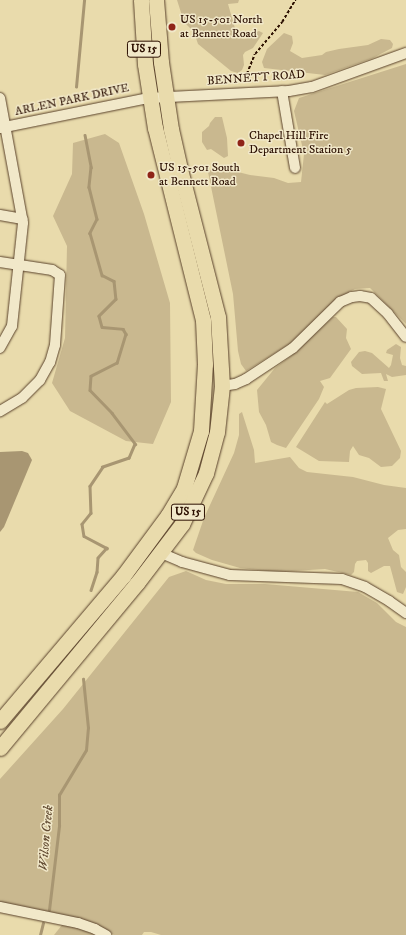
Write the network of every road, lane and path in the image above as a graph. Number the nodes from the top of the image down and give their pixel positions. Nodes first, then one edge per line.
1 (141, 0) edge
2 (156, 0) edge
3 (294, 0) edge
4 (406, 53) edge
5 (282, 91) junction
6 (239, 93) junction
7 (166, 96) junction
8 (0, 98) edge
9 (149, 98) junction
10 (3, 128) edge
11 (295, 168) dead end
12 (0, 215) edge
13 (23, 219) junction
14 (0, 262) edge
15 (18, 264) junction
16 (406, 336) edge
17 (0, 348) edge
18 (222, 386) junction
19 (0, 411) edge
20 (161, 553) junction
21 (406, 613) edge
22 (0, 721) edge
23 (0, 748) edge
24 (0, 907) edge
25 (106, 935) edge

1 - 9 highway, US 15
2 - 7 highway, US 15
3 - 6 path
4 - 5 street, BENNETT ROAD
5 - 6 street, BENNETT ROAD
5 - 11 street
6 - 7 street, BENNETT ROAD
7 - 9 street, BENNETT ROAD
7 - 18 highway, US 15
8 - 10 street
9 - 10 street, ARLEN PARK DRIVE
9 - 22 highway, US 15
10 - 13 street
12 - 13 street
13 - 15 street
14 - 15 street
15 - 17 street
15 - 19 street
16 - 18 street
18 - 20 highway, US 15
20 - 21 street
20 - 23 highway, US 15
24 - 25 street

